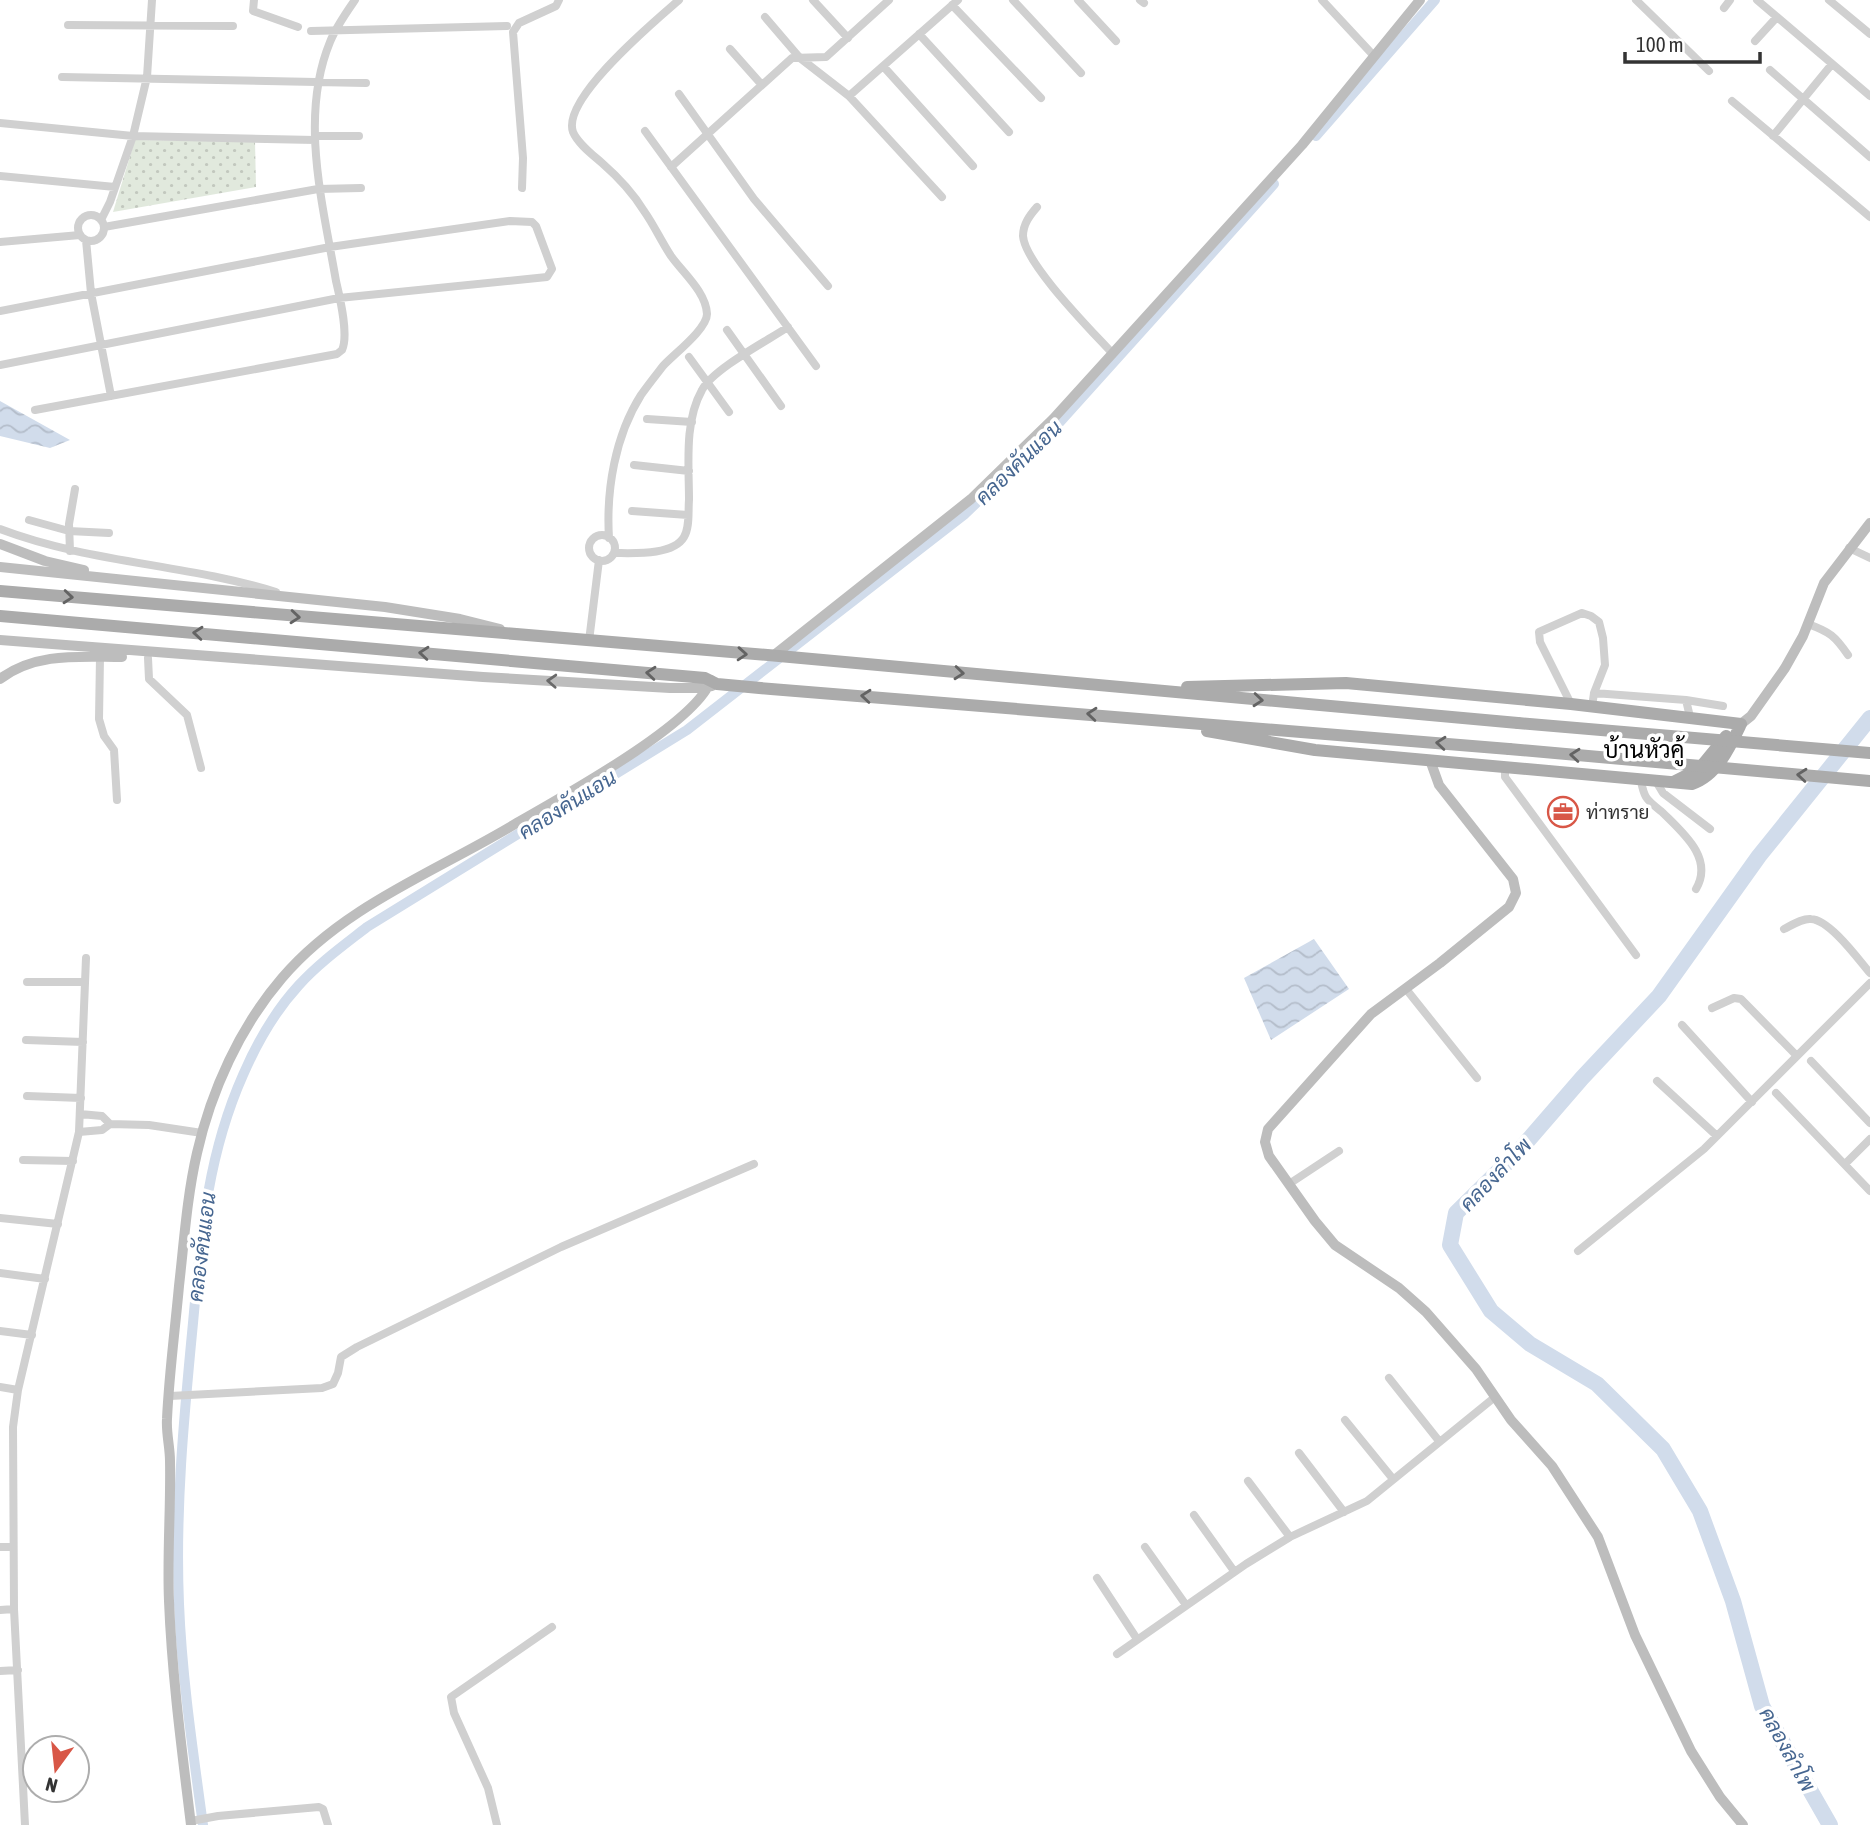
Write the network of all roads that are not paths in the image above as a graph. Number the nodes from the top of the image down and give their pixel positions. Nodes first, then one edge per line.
1 (152, 0) edge
2 (254, 0) edge
3 (355, 0) edge
4 (559, 0) edge
5 (679, 0) edge
6 (813, 0) edge
7 (1013, 0) edge
8 (1078, 0) edge
9 (1322, 0) edge
10 (1420, 0) edge
11 (1636, 0) edge
12 (1730, 0) edge
13 (1757, 0) edge
14 (1829, 0) edge
15 (887, 1) edge
16 (955, 2) edge
17 (1724, 8) dead end
18 (765, 17) dead end
19 (1777, 17) junction
20 (68, 24) dead end
21 (151, 26) junction
22 (233, 26) dead end
23 (508, 26) dead end
24 (298, 27) dead end
25 (336, 30) junction
26 (311, 31) dead end
27 (919, 34) junction
28 (1870, 34) edge
29 (848, 38) junction
30 (1116, 41) dead end
31 (1755, 41) dead end
32 (730, 49) dead end
33 (1374, 56) junction
34 (800, 58) junction
35 (1832, 64) junction
36 (883, 66) junction
37 (1770, 70) dead end
38 (1709, 71) dead end
39 (1081, 74) dead end
40 (62, 77) dead end
41 (147, 77) junction
42 (319, 82) junction
43 (366, 83) dead end
44 (762, 85) junction
45 (679, 94) dead end
46 (849, 96) junction
47 (1870, 96) edge
48 (1041, 98) dead end
49 (1803, 99) junction
50 (1732, 101) dead end
51 (0, 123) edge
52 (645, 131) dead end
53 (1009, 132) dead end
54 (708, 134) junction
55 (133, 136) junction
56 (359, 136) dead end
57 (1773, 136) junction
58 (315, 138) junction
59 (1870, 157) edge
60 (973, 166) dead end
61 (671, 167) junction
62 (0, 176) edge
63 (116, 187) junction
64 (361, 188) dead end
65 (522, 188) dead end
66 (318, 189) junction
67 (942, 197) dead end
68 (1037, 207) dead end
69 (1870, 217) edge
70 (102, 224) junction
71 (83, 237) junction
72 (2, 241) edge
73 (330, 247) junction
74 (828, 286) dead end
75 (91, 293) junction
76 (339, 298) junction
77 (0, 311) edge
78 (788, 327) junction
79 (727, 330) dead end
80 (100, 345) junction
81 (1112, 353) junction
82 (745, 355) junction
83 (689, 357) dead end
84 (0, 365) edge
85 (816, 366) dead end
86 (708, 383) junction
87 (111, 396) junction
88 (781, 406) dead end
89 (35, 410) dead end
90 (729, 412) dead end
91 (647, 419) dead end
92 (692, 422) junction
93 (634, 465) dead end
94 (689, 471) junction
95 (75, 489) dead end
96 (632, 511) dead end
97 (688, 515) junction
98 (29, 520) dead end
99 (1870, 523) edge
100 (0, 529) edge
101 (69, 531) junction
102 (109, 533) dead end
103 (608, 538) junction
104 (0, 544) edge
105 (1849, 548) junction
106 (70, 551) junction
107 (614, 553) junction
108 (1870, 558) edge
109 (599, 561) junction
110 (0, 567) edge
111 (146, 581) junction
112 (0, 591) edge
113 (285, 595) junction
114 (0, 616) edge
115 (1808, 624) junction
116 (527, 636) junction
117 (589, 641) junction
118 (0, 642) edge
119 (1848, 655) dead end
120 (776, 656) junction
121 (100, 657) junction
122 (148, 658) junction
123 (303, 664) junction
124 (0, 679) edge
125 (716, 684) junction
126 (1365, 685) junction
127 (1163, 692) junction
128 (1594, 693) junction
129 (1686, 700) junction
130 (1572, 704) junction
131 (1723, 706) dead end
132 (1592, 707) junction
133 (1367, 709) junction
134 (1127, 717) junction
135 (1690, 717) junction
136 (1741, 724) junction
137 (1341, 735) junction
138 (1341, 752) junction
139 (1870, 753) edge
140 (1430, 760) junction
141 (201, 768) dead end
142 (1505, 768) junction
143 (1641, 781) junction
144 (1870, 781) edge
145 (1663, 783) junction
146 (117, 800) dead end
147 (1710, 829) dead end
148 (1696, 889) dead end
149 (1784, 929) dead end
150 (1636, 955) dead end
151 (86, 958) dead end
152 (1870, 973) edge
153 (27, 982) dead end
154 (85, 982) junction
155 (1870, 983) edge
156 (1406, 989) junction
157 (1712, 1008) dead end
158 (1682, 1025) dead end
159 (26, 1040) dead end
160 (83, 1042) junction
161 (1797, 1056) junction
162 (1811, 1061) dead end
163 (1476, 1078) dead end
164 (1657, 1081) dead end
165 (1776, 1093) dead end
166 (27, 1096) dead end
167 (81, 1098) junction
168 (1752, 1102) junction
169 (80, 1114) junction
170 (1870, 1123) edge
171 (110, 1124) junction
172 (79, 1132) junction
173 (202, 1133) junction
174 (1717, 1136) junction
175 (1870, 1139) edge
176 (1339, 1151) dead end
177 (23, 1160) dead end
178 (73, 1161) junction
179 (754, 1164) dead end
180 (1845, 1164) junction
181 (1289, 1185) junction
182 (1870, 1191) edge
183 (0, 1218) edge
184 (58, 1224) junction
185 (1578, 1251) dead end
186 (0, 1273) edge
187 (45, 1279) junction
188 (0, 1331) edge
189 (32, 1335) junction
190 (1389, 1378) dead end
191 (0, 1387) edge
192 (18, 1390) junction
193 (170, 1395) junction
194 (1495, 1397) junction
195 (1345, 1420) dead end
196 (1439, 1441) junction
197 (1299, 1453) dead end
198 (1393, 1479) junction
199 (1248, 1482) dead end
200 (1344, 1512) junction
201 (1194, 1515) dead end
202 (1290, 1537) junction
203 (0, 1547) edge
204 (13, 1547) junction
205 (1145, 1547) dead end
206 (1234, 1571) junction
207 (1097, 1578) dead end
208 (1186, 1605) junction
209 (14, 1609) junction
210 (0, 1610) edge
211 (552, 1627) dead end
212 (1138, 1639) junction
213 (1117, 1654) dead end
214 (18, 1670) junction
215 (0, 1671) edge
216 (193, 1822) edge
217 (25, 1825) edge
218 (328, 1825) edge
219 (497, 1825) edge
220 (1743, 1825) edge

1 - 21 street
2 - 24 street
3 - 25 street
4 - 65 street
5 - 103 street
6 - 29 street
7 - 39 street
8 - 30 street
9 - 33 street
10 - 33 street
11 - 38 street
12 - 17 street
13 - 19 street
14 - 28 street
15 - 29 street
16 - 27 street
16 - 48 street
18 - 34 street
19 - 31 street
19 - 35 street
20 - 21 street
21 - 22 street
21 - 41 street
23 - 25 street
25 - 26 street
25 - 42 street
27 - 36 street
27 - 53 street
29 - 34 street
32 - 44 street
33 - 81 street
34 - 44 street
34 - 46 street
35 - 47 street
35 - 49 street
36 - 46 street
36 - 60 street
37 - 49 street
40 - 41 street
41 - 42 street
41 - 55 street
42 - 43 street
42 - 58 street
44 - 54 street
45 - 54 street
46 - 67 street
49 - 57 street
49 - 59 street
50 - 57 street
51 - 55 street
52 - 61 street
54 - 61 street
54 - 74 street
55 - 58 street
55 - 63 street
56 - 58 street
57 - 69 street
58 - 66 street
61 - 78 street
62 - 63 street
63 - 70 street
64 - 66 street
66 - 70 street
66 - 73 street
68 - 81 street
70 - 71 street
70 - 71 street
71 - 72 street
71 - 75 street
73 - 75 street
73 - 76 street
73 - 76 street
75 - 77 street
75 - 80 street
76 - 80 street
76 - 87 street
78 - 82 street
78 - 85 street
79 - 82 street
80 - 84 street
80 - 87 street
81 - 120 street
82 - 86 street
82 - 88 street
83 - 86 street
86 - 90 street
86 - 92 street
87 - 89 street
91 - 92 street
92 - 94 street
93 - 94 street
94 - 97 street
95 - 101 street
96 - 97 street
97 - 107 street
98 - 101 street
99 - 105 street
100 - 106 street
101 - 102 street
101 - 106 street
103 - 107 street
103 - 109 street
104 - 111 street
105 - 108 street
105 - 115 street
106 - 113 street
107 - 109 street
109 - 117 street
110 - 111 street
111 - 113 street
112 -> 116 main road
113 - 116 street
125 -> 114 main road
115 - 119 street
115 - 136 street
116 - 117 main road
117 -> 120 main road
118 - 123 street
120 -> 127 main road
121 - 122 street
121 - 124 street
121 - 146 street
122 - 123 street
122 - 141 street
125 -> 123 street
134 -> 125 main road
125 - 173 street
126 - 127 main road
126 - 130 main road
126 - 133 main road
127 -> 133 main road
128 - 129 street
128 - 130 street
128 - 132 street
129 - 131 street
129 - 135 street
130 - 132 main road
132 - 135 main road
133 - 139 main road, bridge
134 - 137 main road
134 - 138 main road
135 - 136 main road
136 - 145 main road
137 - 138 main road
144 -> 137 main road, bridge
138 - 140 main road
140 - 142 main road
140 - 156 street
142 - 143 main road
142 - 150 street
143 - 145 main road
143 - 148 street
145 - 147 street
149 - 152 street
151 - 154 street
153 - 154 street
154 - 160 street
155 - 161 street
156 - 163 street
156 - 181 street
157 - 161 street
158 - 168 street
159 - 160 street
160 - 167 street
161 - 168 street
162 - 170 street
164 - 174 street
165 - 180 street
166 - 167 street
167 - 169 street
168 - 174 street
169 - 171 street
169 - 172 street
171 - 172 street
171 - 173 street
172 - 178 street
173 - 193 street
174 - 185 street
175 - 180 street
176 - 181 street
177 - 178 street
178 - 184 street
179 - 193 street
180 - 182 street
181 - 194 street
183 - 184 street
184 - 187 street
186 - 187 street
187 - 189 street
188 - 189 street
189 - 192 street
190 - 196 street
191 - 192 street
192 - 204 street
193 - 216 street
194 - 196 street
194 - 220 street
195 - 198 street
196 - 198 street
197 - 200 street
198 - 200 street
199 - 202 street
200 - 202 street
201 - 206 street
202 - 206 street
203 - 204 street
204 - 209 street
205 - 208 street
206 - 208 street
207 - 212 street
208 - 212 street
209 - 210 street
209 - 214 street
211 - 219 street
212 - 213 street
214 - 215 street
214 - 217 street
216 - 218 street

